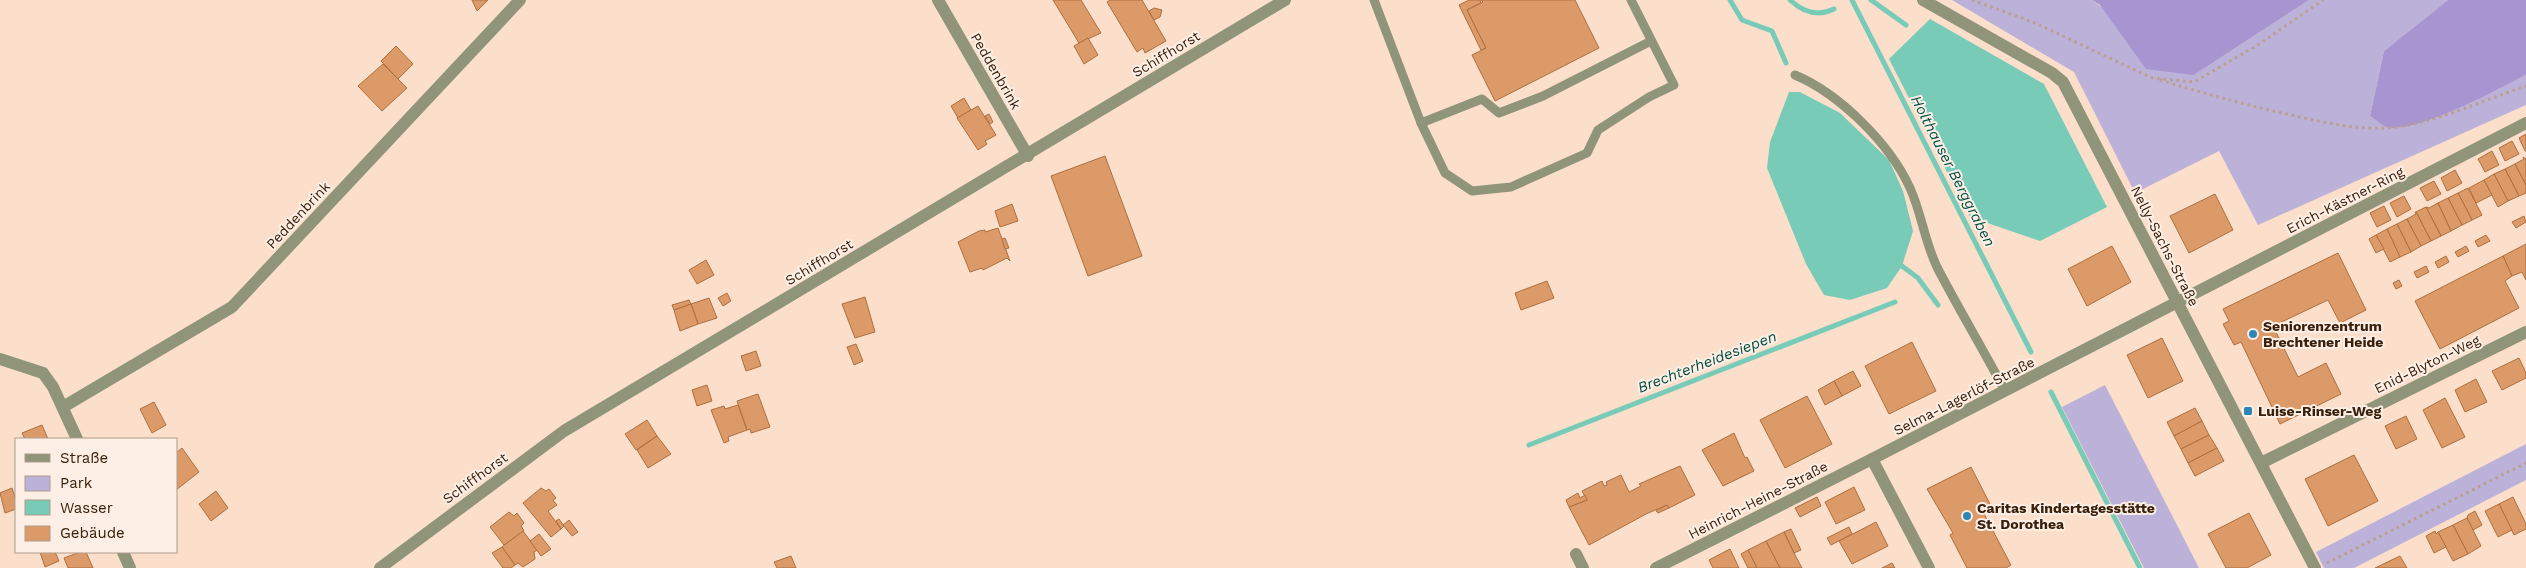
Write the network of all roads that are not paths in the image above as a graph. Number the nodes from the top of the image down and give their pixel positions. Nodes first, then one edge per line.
1 (520, 0) edge
2 (938, 0) edge
3 (1285, 0) edge
4 (1374, 0) edge
5 (1631, 0) edge
6 (1923, 0) edge
7 (1651, 41) junction
8 (1795, 74) dead end
9 (1421, 123) junction
10 (2526, 123) edge
11 (1028, 156) junction
12 (2177, 303) junction
13 (2526, 332) edge
14 (0, 359) edge
15 (2005, 391) junction
16 (63, 407) junction
17 (77, 438) edge
18 (1872, 460) junction
19 (2261, 463) junction
20 (123, 553) edge
21 (1576, 554) dead end
22 (2321, 566) edge
23 (130, 568) edge
24 (380, 568) edge
25 (1583, 568) edge
26 (1656, 568) edge
27 (1929, 568) edge

1 - 16 street, Peddenbrink
2 - 11 street, Peddenbrink
3 - 11 street, Schiffhorst
4 - 9 lane
5 - 7 lane
6 - 12 street, Nelly-Sachs-Straße
7 - 9 lane
7 - 9 lane
8 - 15 lane
10 - 12 street, Erich-Kästner-Ring
11 - 24 street, Schiffhorst
12 - 15 street, Selma-Lagerlöf-Straße
12 - 19 street, Nelly-Sachs-Straße
13 - 19 street, Enid-Blyton-Weg
14 - 16 street
15 - 18 street, Selma-Lagerlöf-Straße
16 - 17 street
18 - 26 street, Heinrich-Heine-Straße
18 - 27 street
19 - 22 street, Nelly-Sachs-Straße
20 - 23 street
21 - 25 street

